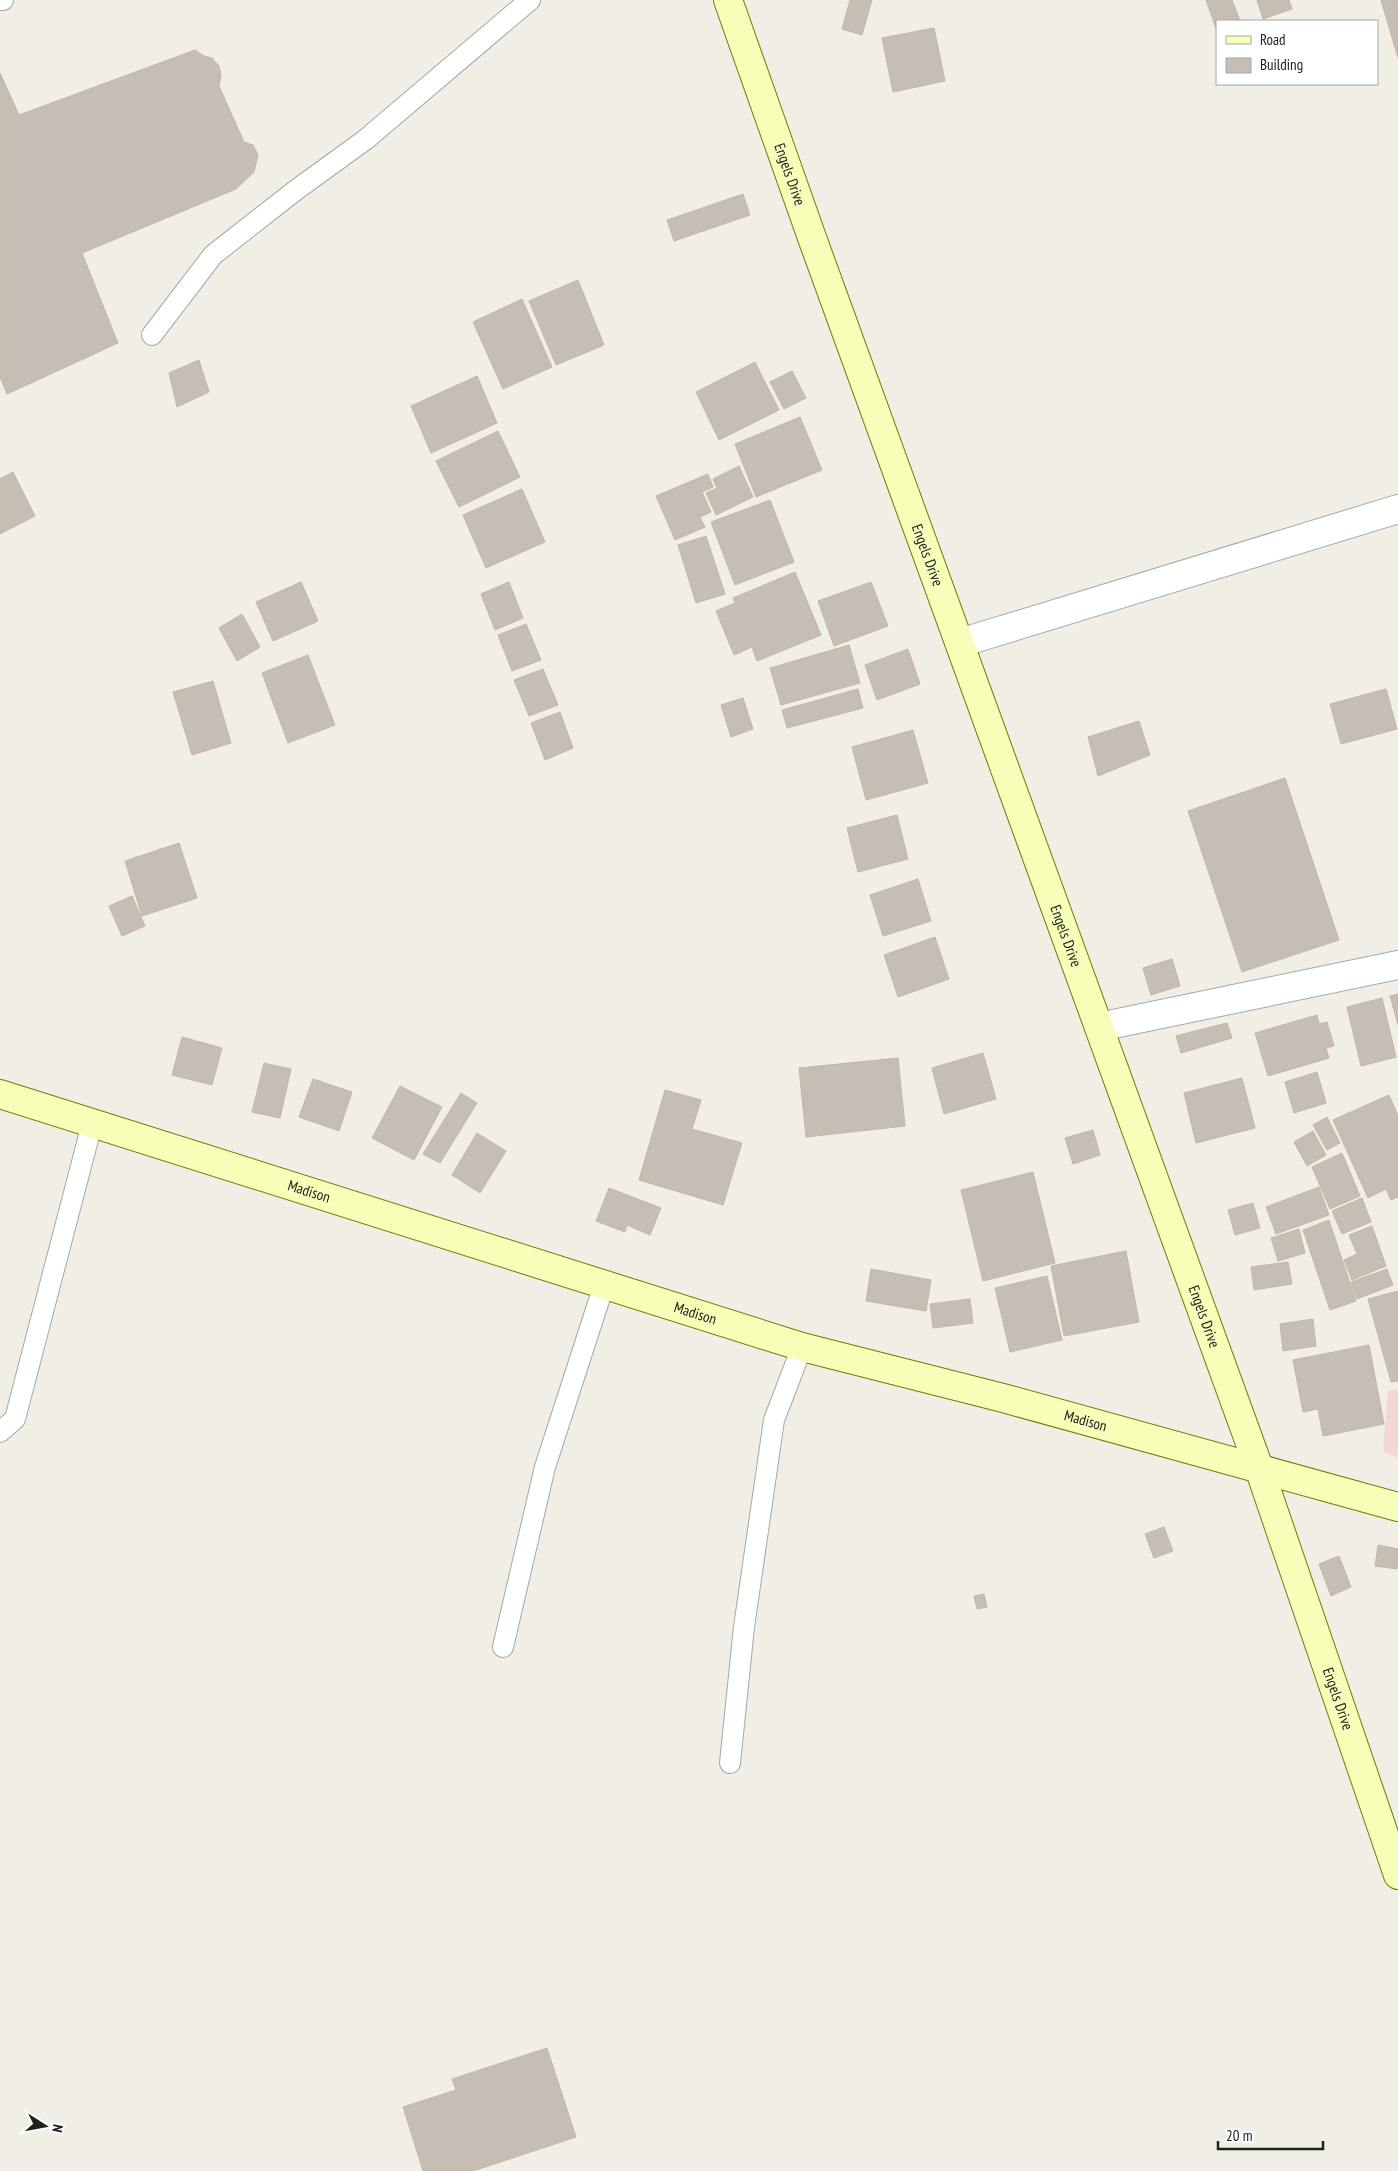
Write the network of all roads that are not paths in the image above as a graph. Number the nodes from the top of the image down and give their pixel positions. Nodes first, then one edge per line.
1 (530, 0) edge
2 (728, 0) edge
3 (152, 335) dead end
4 (1398, 509) edge
5 (960, 643) junction
6 (1398, 965) edge
7 (1099, 1027) junction
8 (0, 1094) edge
9 (92, 1124) junction
10 (604, 1285) junction
11 (802, 1347) junction
12 (0, 1432) edge
13 (1259, 1468) junction
14 (1398, 1507) edge
15 (503, 1647) dead end
16 (730, 1763) dead end
17 (1398, 1875) edge

1 - 3 lane
2 - 5 street, Engels Drive
4 - 5 street
5 - 7 street, Engels Drive
6 - 7 street
7 - 13 street, Engels Drive
8 - 9 street, Madison
9 - 10 street, Madison
9 - 12 lane
10 - 11 street, Madison
10 - 15 lane
11 - 13 street, Madison
11 - 16 lane
13 - 14 street, Madison
13 - 17 street, Engels Drive

